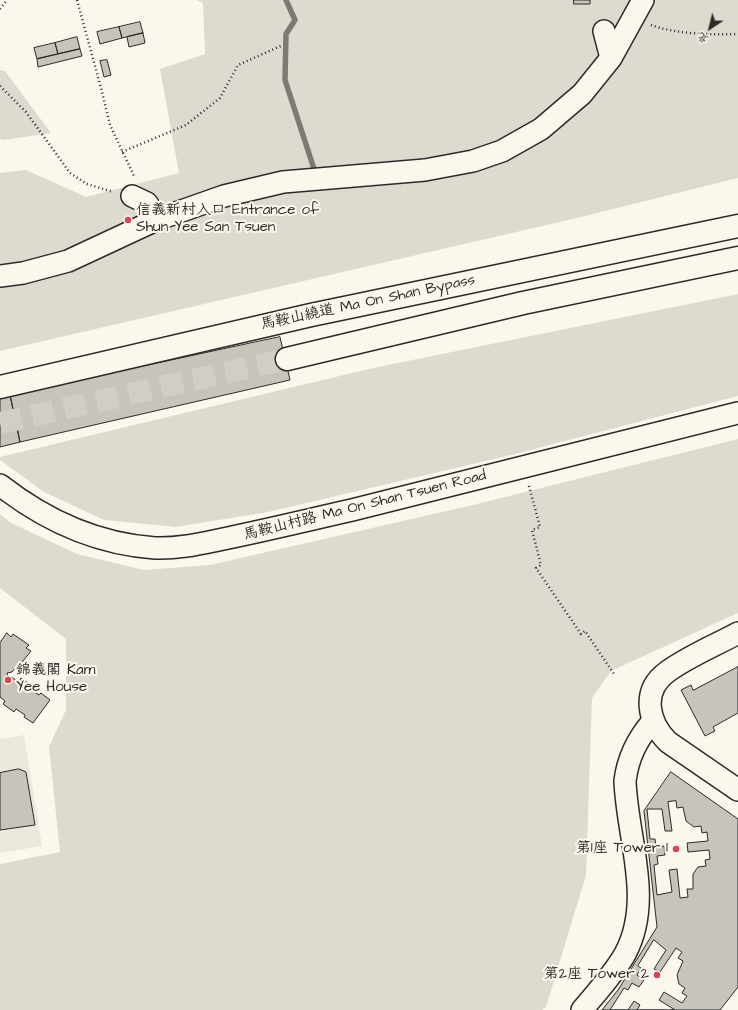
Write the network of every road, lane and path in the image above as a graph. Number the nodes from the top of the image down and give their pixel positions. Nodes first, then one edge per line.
1 (8, 0) edge
2 (77, 0) edge
3 (0, 9) edge
4 (638, 9) edge
5 (604, 31) dead end
6 (738, 34) edge
7 (283, 45) dead end
8 (611, 58) junction
9 (0, 86) edge
10 (122, 152) junction
11 (145, 206) junction
12 (738, 226) edge
13 (738, 258) edge
14 (0, 276) edge
15 (287, 359) tunnel mouth
16 (6, 385) edge
17 (738, 413) edge
18 (528, 482) dead end
19 (0, 485) edge
20 (738, 633) edge
21 (614, 674) dead end
22 (653, 722) junction
23 (738, 790) edge
24 (582, 1010) edge

1 - 3 path
2 - 10 path
4 - 6 path
4 - 8 street
5 - 8 street
7 - 10 path
8 - 11 street
9 - 11 path
10 - 11 path
11 - 14 street
12 - 16 main road, 馬鞍山繞道 Ma On Shan Bypass
13 - 15 main road
17 - 19 street, 馬鞍山村路 Ma On Shan Tsuen Road
18 - 21 path
20 - 22 street
22 - 23 street
22 - 24 street

